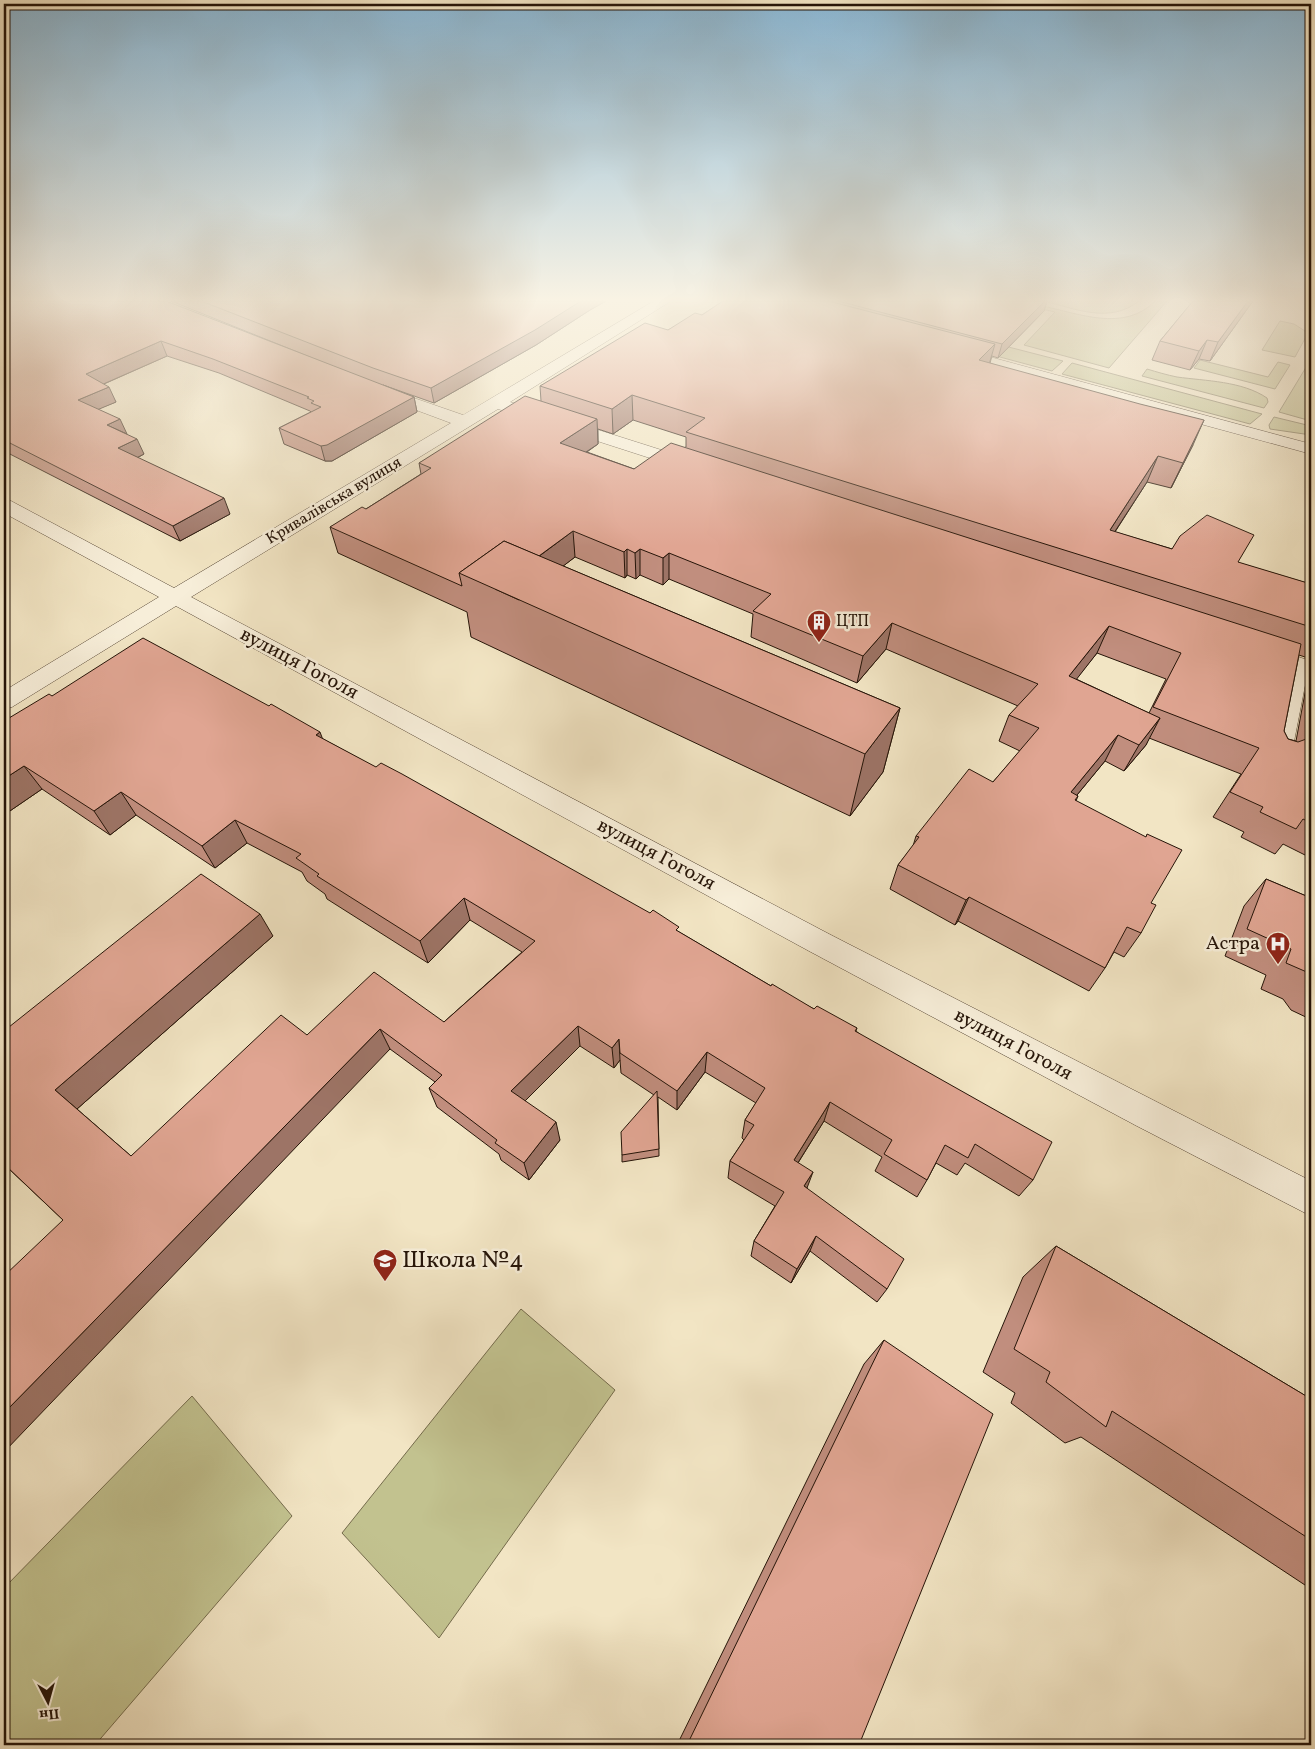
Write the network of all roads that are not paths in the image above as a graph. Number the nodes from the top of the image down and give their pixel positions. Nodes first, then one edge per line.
1 (530, 383) edge
2 (1065, 383) edge
3 (362, 384) edge
4 (496, 403) junction
5 (465, 422) junction
6 (1311, 449) edge
7 (710, 472) edge
8 (4, 505) edge
9 (175, 598) junction
10 (1241, 646) edge
11 (1305, 667) edge
12 (4, 701) edge
13 (1279, 757) edge
14 (1311, 1199) edge

1 - 4 street, Кривалівська вулиця
2 - 6 street
3 - 5 street
4 - 5 street, Кривалівська вулиця
4 - 7 street
5 - 9 street, Кривалівська вулиця
8 - 9 street, вулиця Гоголя
9 - 12 street, Кривалівська вулиця
9 - 14 street, вулиця Гоголя
10 - 11 street
11 - 13 street

